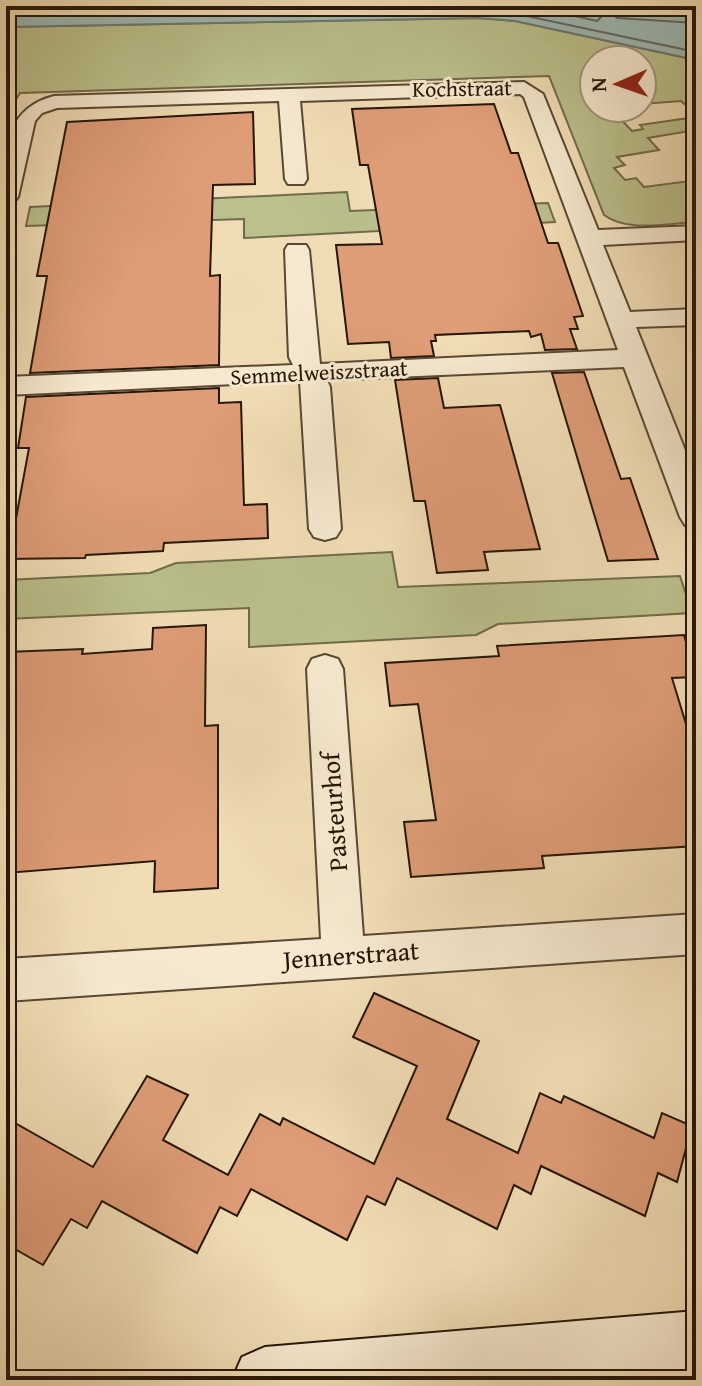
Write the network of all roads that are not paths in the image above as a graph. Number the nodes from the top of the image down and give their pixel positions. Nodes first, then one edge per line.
1 (289, 93) junction
2 (35, 109) junction
3 (6, 110) edge
4 (296, 179) dead end
5 (6, 197) edge
6 (696, 233) edge
7 (588, 238) junction
8 (297, 250) dead end
9 (696, 317) edge
10 (619, 320) junction
11 (633, 358) junction
12 (311, 372) junction
13 (6, 386) edge
14 (696, 517) edge
15 (325, 529) dead end
16 (325, 669) dead end
17 (696, 934) edge
18 (343, 955) junction
19 (6, 980) edge
20 (696, 1343) edge
21 (265, 1380) edge

1 - 2 street, Kochstraat
1 - 4 street
1 - 7 street, Kochstraat
2 - 3 street, Kochstraat
2 - 5 street
6 - 7 street
7 - 10 street, Kochstraat
8 - 12 street
9 - 10 street
10 - 11 street, Kochstraat
11 - 12 street, Semmelweiszstraat
11 - 14 street, Kochstraat
12 - 13 street, Semmelweiszstraat
12 - 15 street
16 - 18 street, Pasteurhof
17 - 18 street, Jennerstraat
18 - 19 street, Jennerstraat
20 - 21 street

